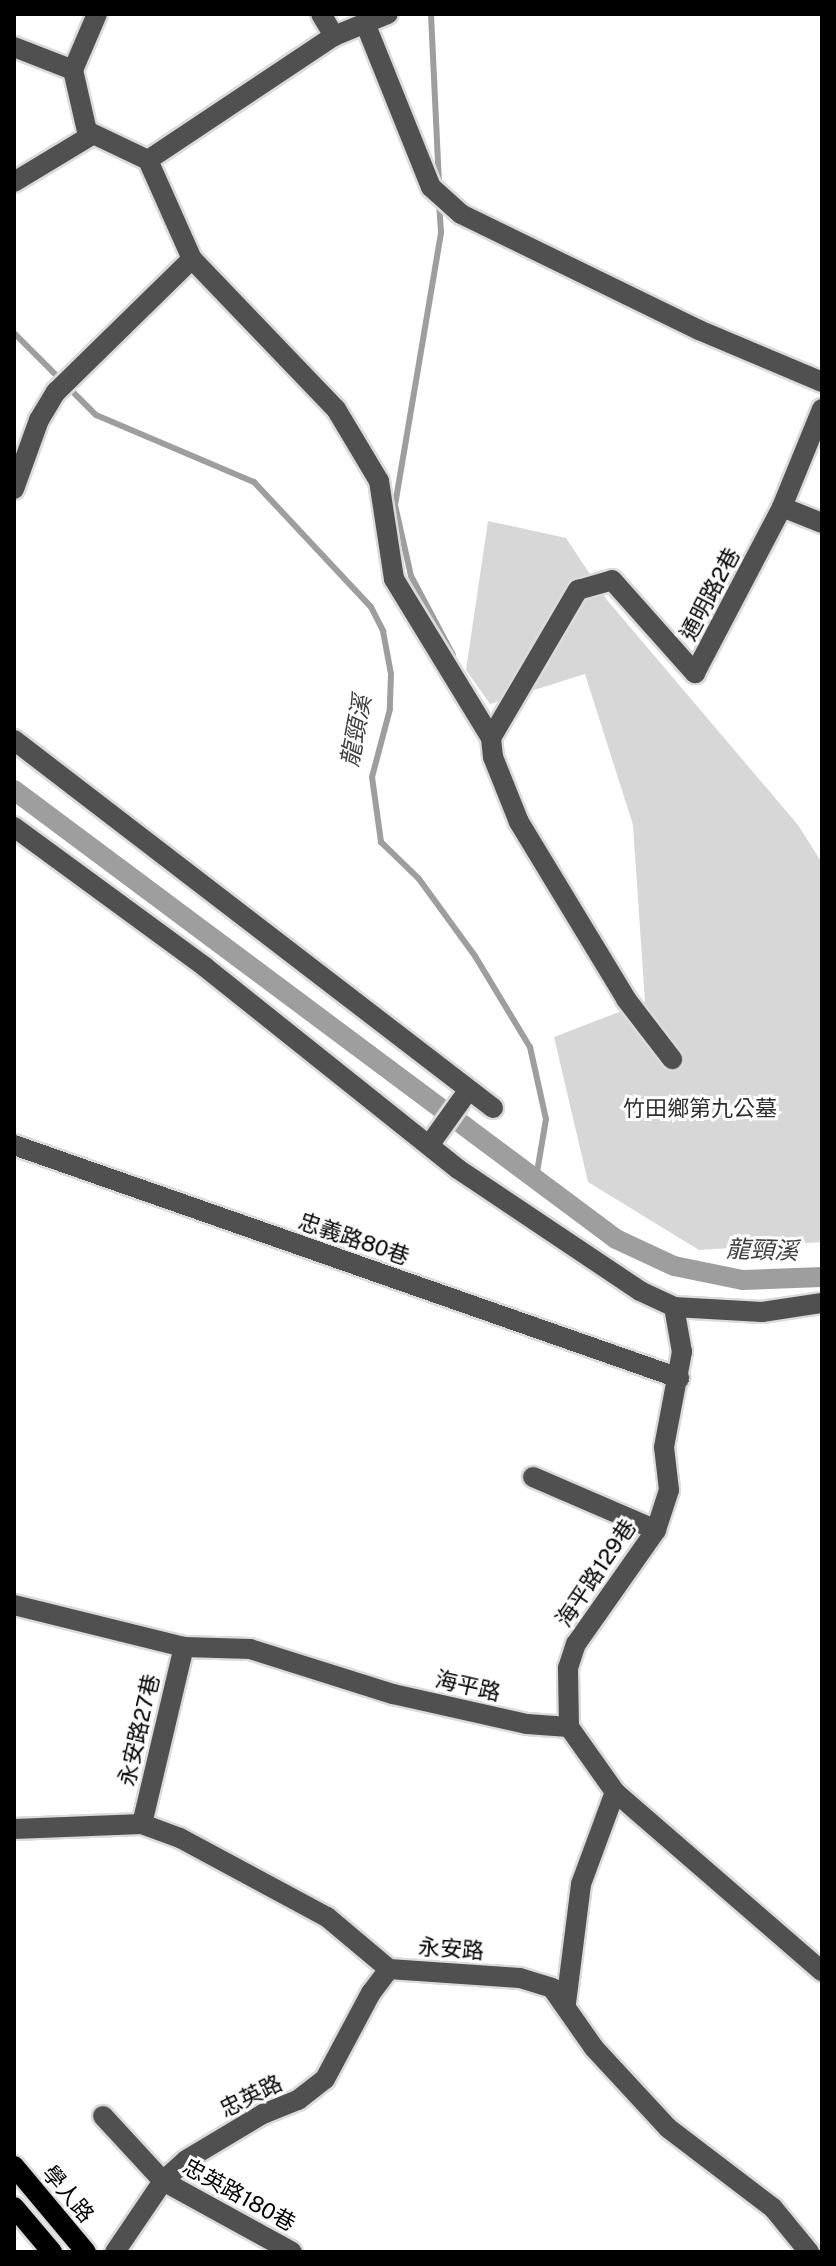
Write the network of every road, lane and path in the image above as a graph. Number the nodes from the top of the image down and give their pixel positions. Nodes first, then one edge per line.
1 (97, 14) edge
2 (321, 14) edge
3 (388, 14) edge
4 (365, 23) junction
5 (334, 36) junction
6 (14, 47) edge
7 (73, 70) junction
8 (92, 135) junction
9 (148, 160) junction
10 (14, 182) edge
11 (192, 259) junction
12 (822, 382) edge
13 (822, 409) edge
14 (14, 489) edge
15 (782, 507) junction
16 (822, 523) edge
17 (491, 738) junction
18 (14, 740) edge
19 (14, 827) edge
20 (672, 1059) dead end
21 (468, 1091) junction
22 (493, 1108) dead end
23 (430, 1144) junction
24 (14, 1145) edge
25 (822, 1303) edge
26 (674, 1307) junction
27 (679, 1378) junction
28 (533, 1477) dead end
29 (656, 1530) junction
30 (14, 1605) edge
31 (184, 1647) junction
32 (569, 1727) junction
33 (615, 1792) junction
34 (142, 1824) junction
35 (14, 1829) edge
36 (389, 1969) junction
37 (822, 1971) edge
38 (566, 2003) junction
39 (103, 2116) dead end
40 (14, 2166) edge
41 (163, 2181) junction
42 (14, 2207) edge
43 (50, 2251) edge
44 (86, 2252) edge
45 (115, 2252) edge
46 (292, 2252) edge
47 (809, 2252) edge

1 - 7 street
2 - 5 street
3 - 4 street
4 - 5 street
4 - 12 street
5 - 9 street
6 - 7 street
7 - 8 street
8 - 9 street
8 - 10 street
9 - 11 street
11 - 14 street
11 - 17 street
13 - 15 street, 通明路2巷
15 - 16 street
15 - 17 street, 通明路2巷
17 - 20 street
18 - 21 street
19 - 23 street
21 - 22 street
21 - 23 street
23 - 26 street
24 - 27 street, 忠義路80巷
25 - 26 street
26 - 27 street, 海平路129巷
27 - 29 street, 海平路129巷
28 - 29 street
29 - 32 street, 海平路129巷
30 - 31 street, 海平路
31 - 32 street, 海平路
31 - 34 street, 永安路27巷
32 - 33 street
33 - 37 street
33 - 38 street
34 - 35 street, 永安路
34 - 36 street, 永安路
36 - 38 street, 永安路
36 - 41 street, 忠英路
38 - 47 street, 永安路
39 - 41 street, 忠英路180巷
40 - 44 main road, 學人路
41 - 45 street, 忠英路
41 - 46 street, 忠英路180巷
42 - 43 main road

